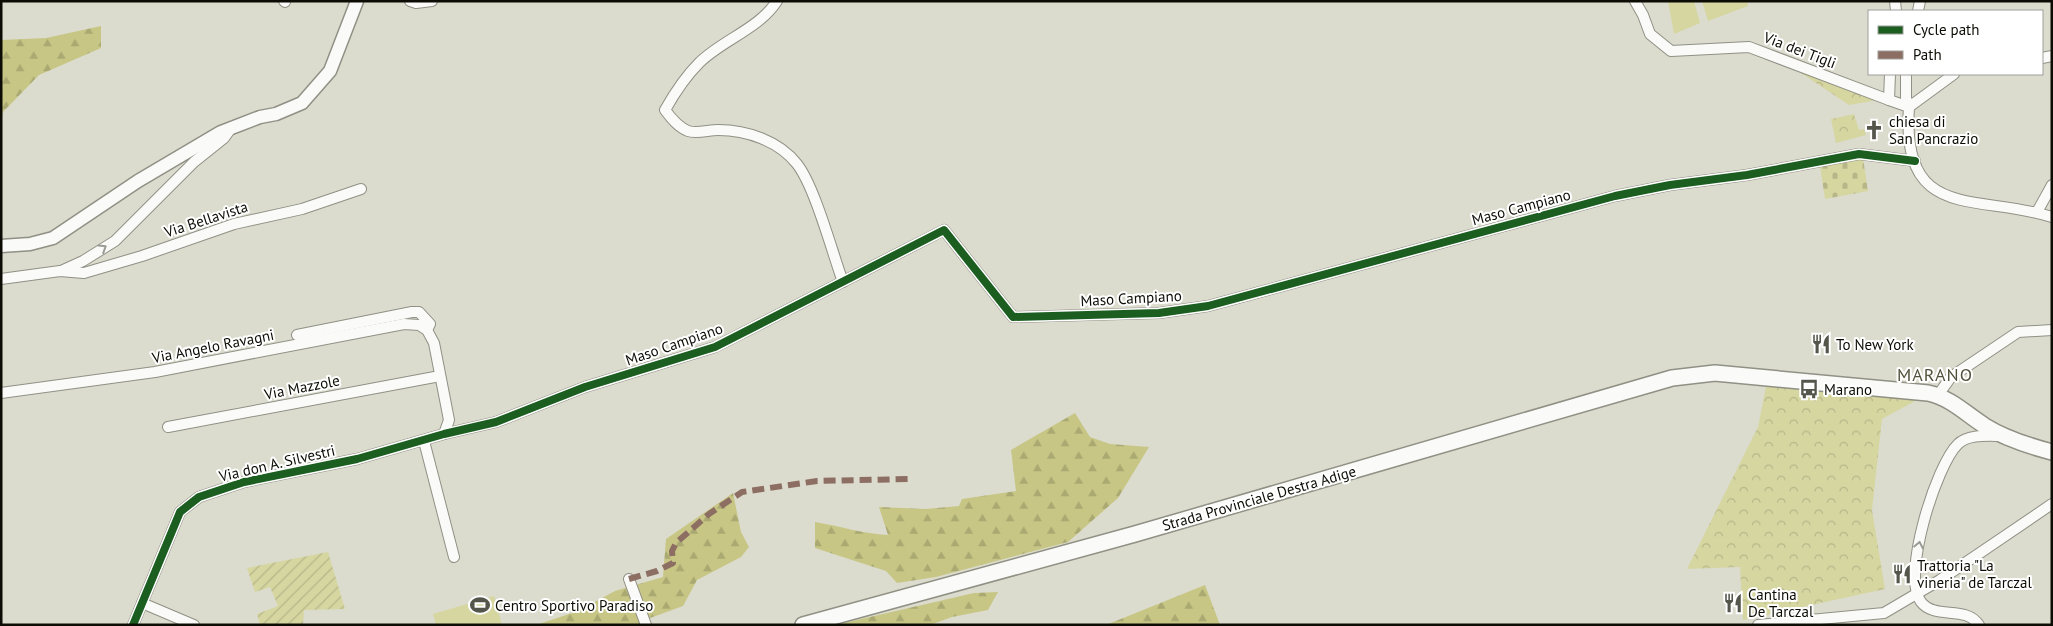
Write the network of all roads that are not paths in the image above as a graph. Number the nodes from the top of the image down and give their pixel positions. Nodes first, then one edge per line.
1 (357, 1) edge
2 (410, 1) edge
3 (432, 1) edge
4 (777, 1) edge
5 (1635, 1) edge
6 (1890, 75) edge
7 (1906, 75) edge
8 (1953, 75) edge
9 (1889, 100) junction
10 (1909, 107) junction
11 (232, 127) junction
12 (1915, 161) junction
13 (2052, 185) edge
14 (361, 189) dead end
15 (2037, 212) junction
16 (2052, 217) edge
17 (1, 246) edge
18 (60, 271) junction
19 (1, 279) edge
20 (843, 282) junction
21 (427, 330) junction
22 (2052, 330) edge
23 (297, 335) dead end
24 (440, 376) junction
25 (1, 393) edge
26 (1938, 395) junction
27 (168, 427) dead end
28 (444, 434) junction
29 (2003, 436) junction
30 (424, 441) junction
31 (2052, 452) edge
32 (2052, 504) edge
33 (454, 556) dead end
34 (629, 579) dead end
35 (1917, 594) junction
36 (142, 603) junction
37 (133, 625) edge
38 (194, 625) edge
39 (646, 625) edge
40 (803, 625) edge
41 (1758, 625) edge
42 (1979, 625) edge

1 - 11 street
2 - 3 street
4 - 20 street
5 - 9 street, Via dei Tigli
6 - 9 street
7 - 10 street
8 - 10 street
9 - 10 street, Via dei Tigli
10 - 12 street
11 - 17 street
18 -> 11 street, Via Bellavista
12 - 15 street
12 - 20 street, Maso Campiano
13 - 15 street
14 - 18 street, Via Bellavista
15 - 16 street
18 - 19 street, Via Bellavista
20 - 28 street, Maso Campiano
21 - 23 street
21 - 24 street
21 - 25 street, Via Angelo Ravagni
22 - 26 street
24 - 27 street, Via Mazzole
24 - 28 street
26 - 29 main road
26 - 40 main road, Strada Provinciale Destra Adige
28 - 30 street, Via don A. Silvestri
29 - 31 main road
35 -> 29 street
30 - 33 street
30 - 36 street, Via don A. Silvestri
32 - 35 street
34 - 39 street
35 - 41 street
35 - 42 street
36 - 37 street, Via don A. Silvestri
36 - 38 street

